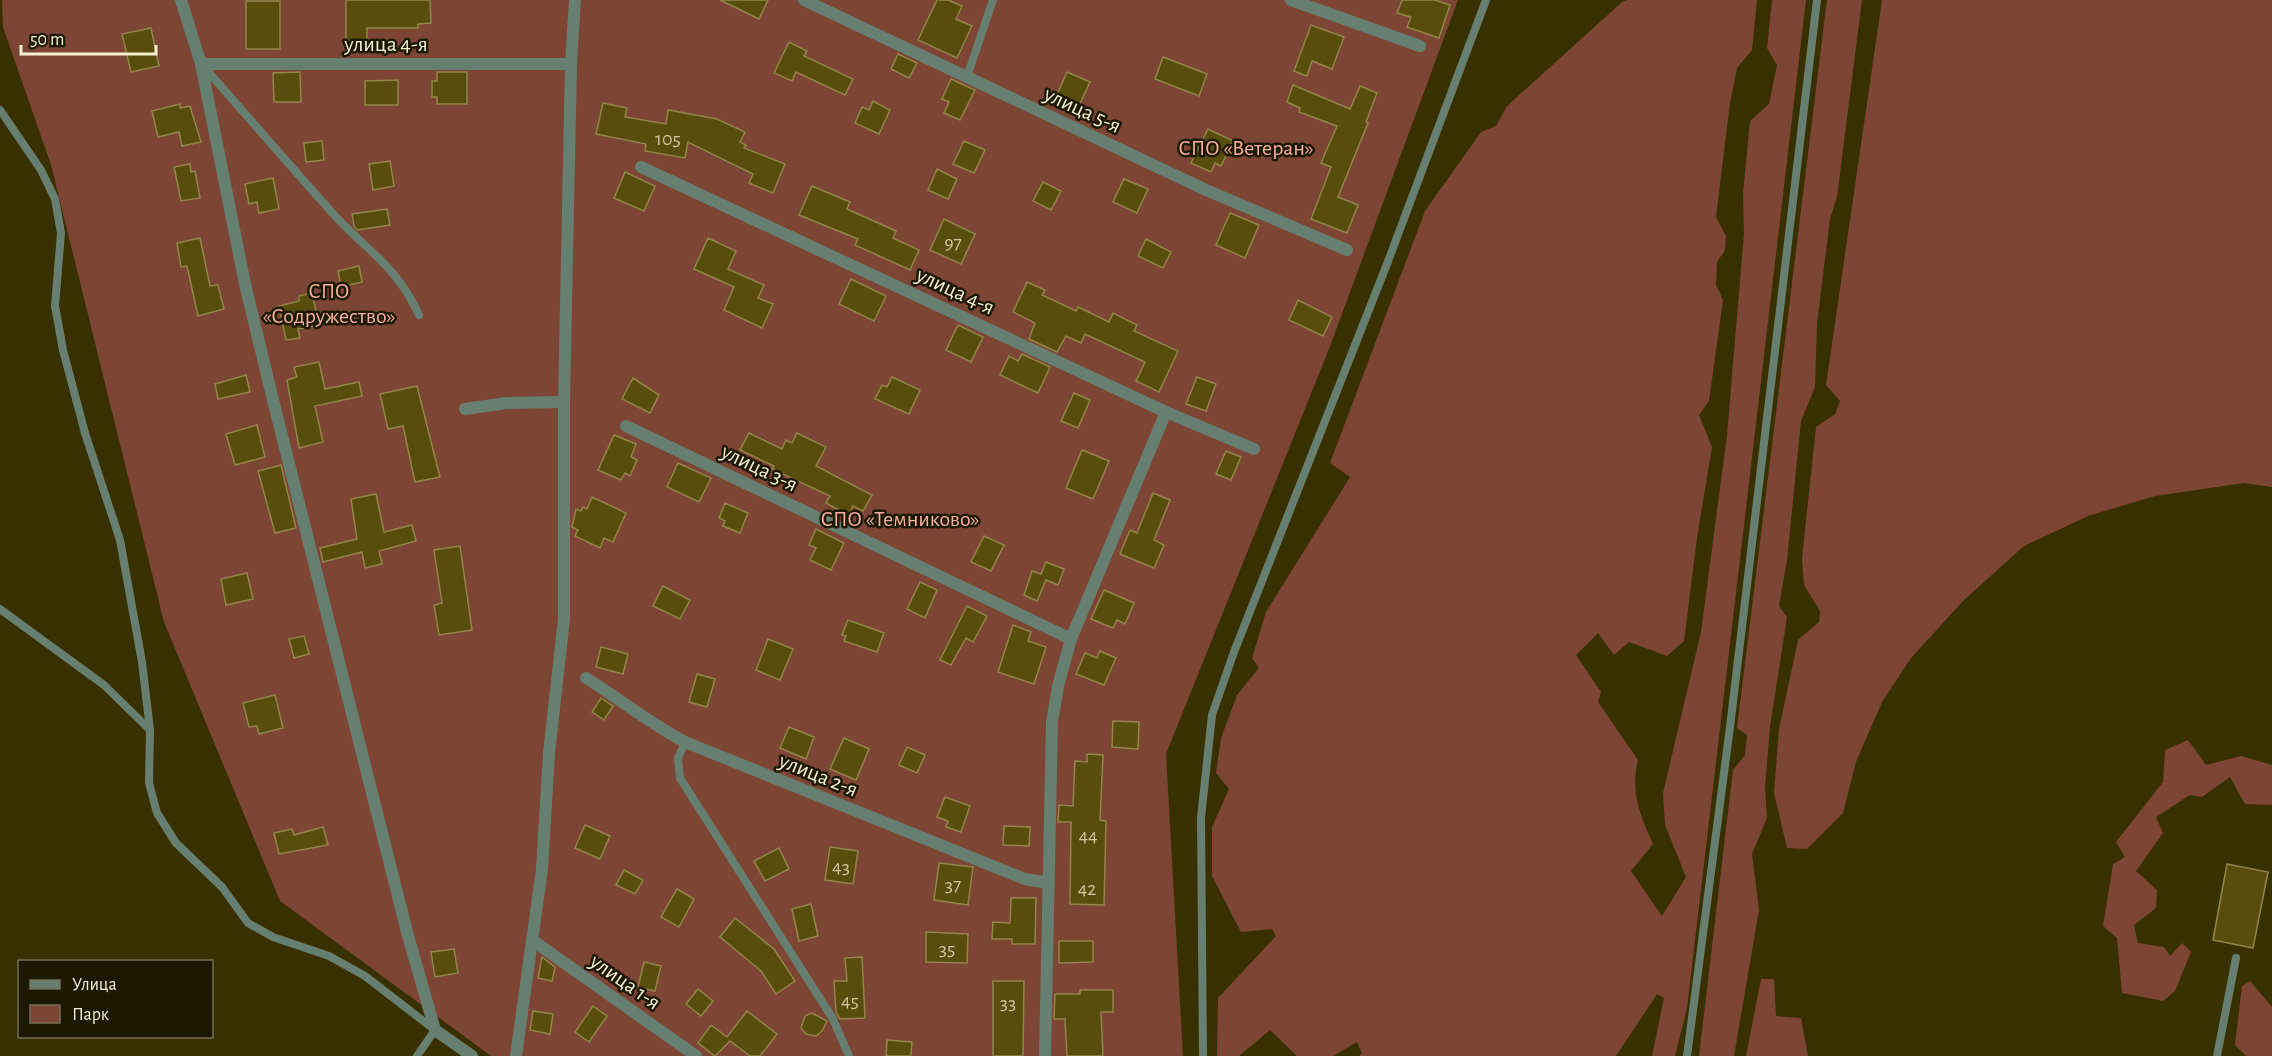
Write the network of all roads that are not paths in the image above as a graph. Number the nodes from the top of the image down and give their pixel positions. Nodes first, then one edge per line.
1 (181, 0) edge
2 (575, 0) edge
3 (804, 0) edge
4 (993, 0) edge
5 (1290, 0) edge
6 (1486, 0) edge
7 (1817, 0) edge
8 (1420, 45) dead end
9 (201, 64) junction
10 (571, 64) junction
11 (967, 77) junction
12 (0, 110) edge
13 (641, 167) dead end
14 (1347, 250) dead end
15 (418, 315) dead end
16 (564, 402) junction
17 (465, 409) dead end
18 (1166, 412) junction
19 (626, 426) dead end
20 (1254, 449) dead end
21 (0, 609) edge
22 (1071, 639) junction
23 (586, 678) dead end
24 (150, 730) junction
25 (685, 742) junction
26 (1049, 883) junction
27 (532, 940) junction
28 (2236, 958) dead end
29 (435, 1030) junction
30 (417, 1056) edge
31 (472, 1056) edge
32 (516, 1056) edge
33 (696, 1056) edge
34 (849, 1056) edge
35 (1045, 1056) edge
36 (1203, 1056) edge
37 (1687, 1056) edge
38 (2217, 1056) edge

1 - 9 street
2 - 10 street
3 - 11 street, улица 5-я
4 - 11 lane
5 - 8 street
6 - 36 lane
7 - 37 lane
9 - 10 street, улица 4-я
9 - 15 lane
9 - 29 street
10 - 16 street
11 - 14 street, улица 5-я
12 - 24 lane
13 - 18 street, улица 4-я
16 - 17 street
16 - 27 street
18 - 20 street, улица 4-я
18 - 22 street
19 - 22 street, улица 3-я
21 - 24 lane
22 - 26 street
23 - 25 street, улица 2-я
24 - 29 lane
25 - 26 street, улица 2-я
25 - 34 lane
26 - 35 street
27 - 32 street
27 - 33 street, улица 1-я
28 - 38 lane
29 - 30 lane
29 - 31 street

